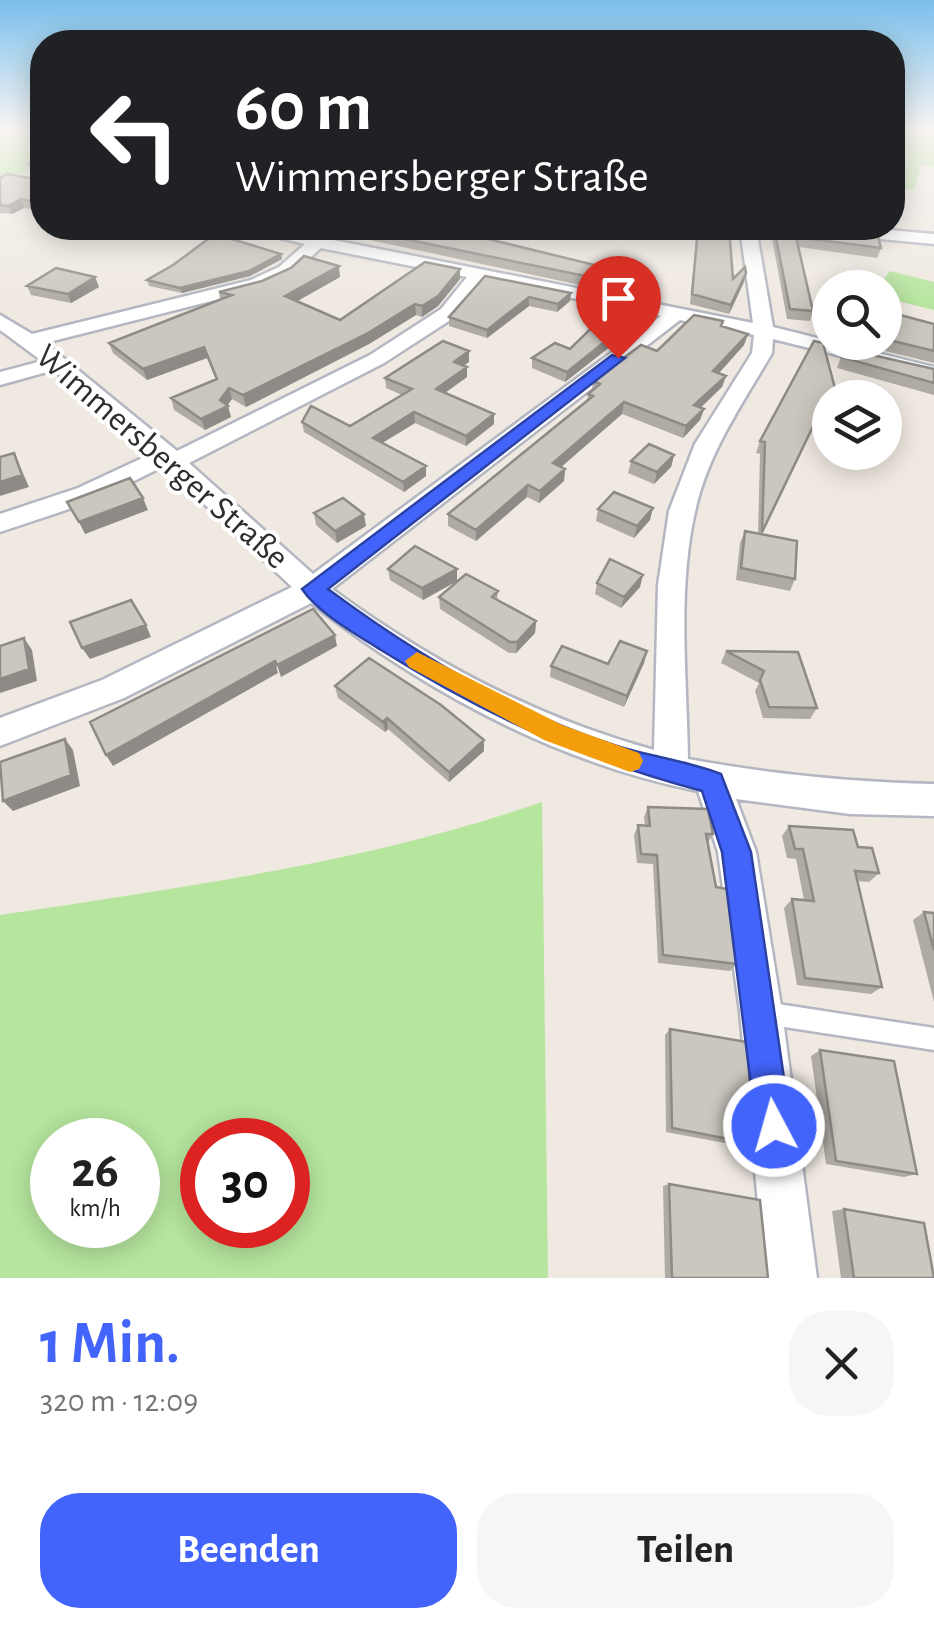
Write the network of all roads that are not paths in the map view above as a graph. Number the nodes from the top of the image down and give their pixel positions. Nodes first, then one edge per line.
1 (905, 236) edge
2 (934, 239) edge
3 (315, 240) edge
4 (345, 240) edge
5 (750, 240) edge
6 (479, 272) junction
7 (676, 313) junction
8 (0, 321) edge
9 (764, 331) junction
10 (30, 341) junction
11 (57, 364) junction
12 (934, 373) edge
13 (0, 378) edge
14 (172, 458) junction
15 (0, 523) edge
16 (313, 589) junction
17 (0, 732) edge
18 (691, 777) junction
19 (934, 800) edge
20 (760, 1012) junction
21 (934, 1039) edge
22 (791, 1278) edge

1 - 2 street
3 - 10 street
4 - 6 street
5 - 9 street
6 - 7 street
6 - 14 street
7 - 9 street
7 - 16 street
8 - 10 street, Wimmersberger Straße
9 - 12 street
9 - 18 street
10 - 11 street, Wimmersberger Straße
11 - 13 street
11 - 14 street, Wimmersberger Straße
14 - 15 street
14 - 16 street, Wimmersberger Straße
16 - 17 street
16 - 18 street, Wimmersberger Straße
18 - 19 street, Wimmersberger Straße
18 - 20 street
20 - 21 lane
20 - 22 street

